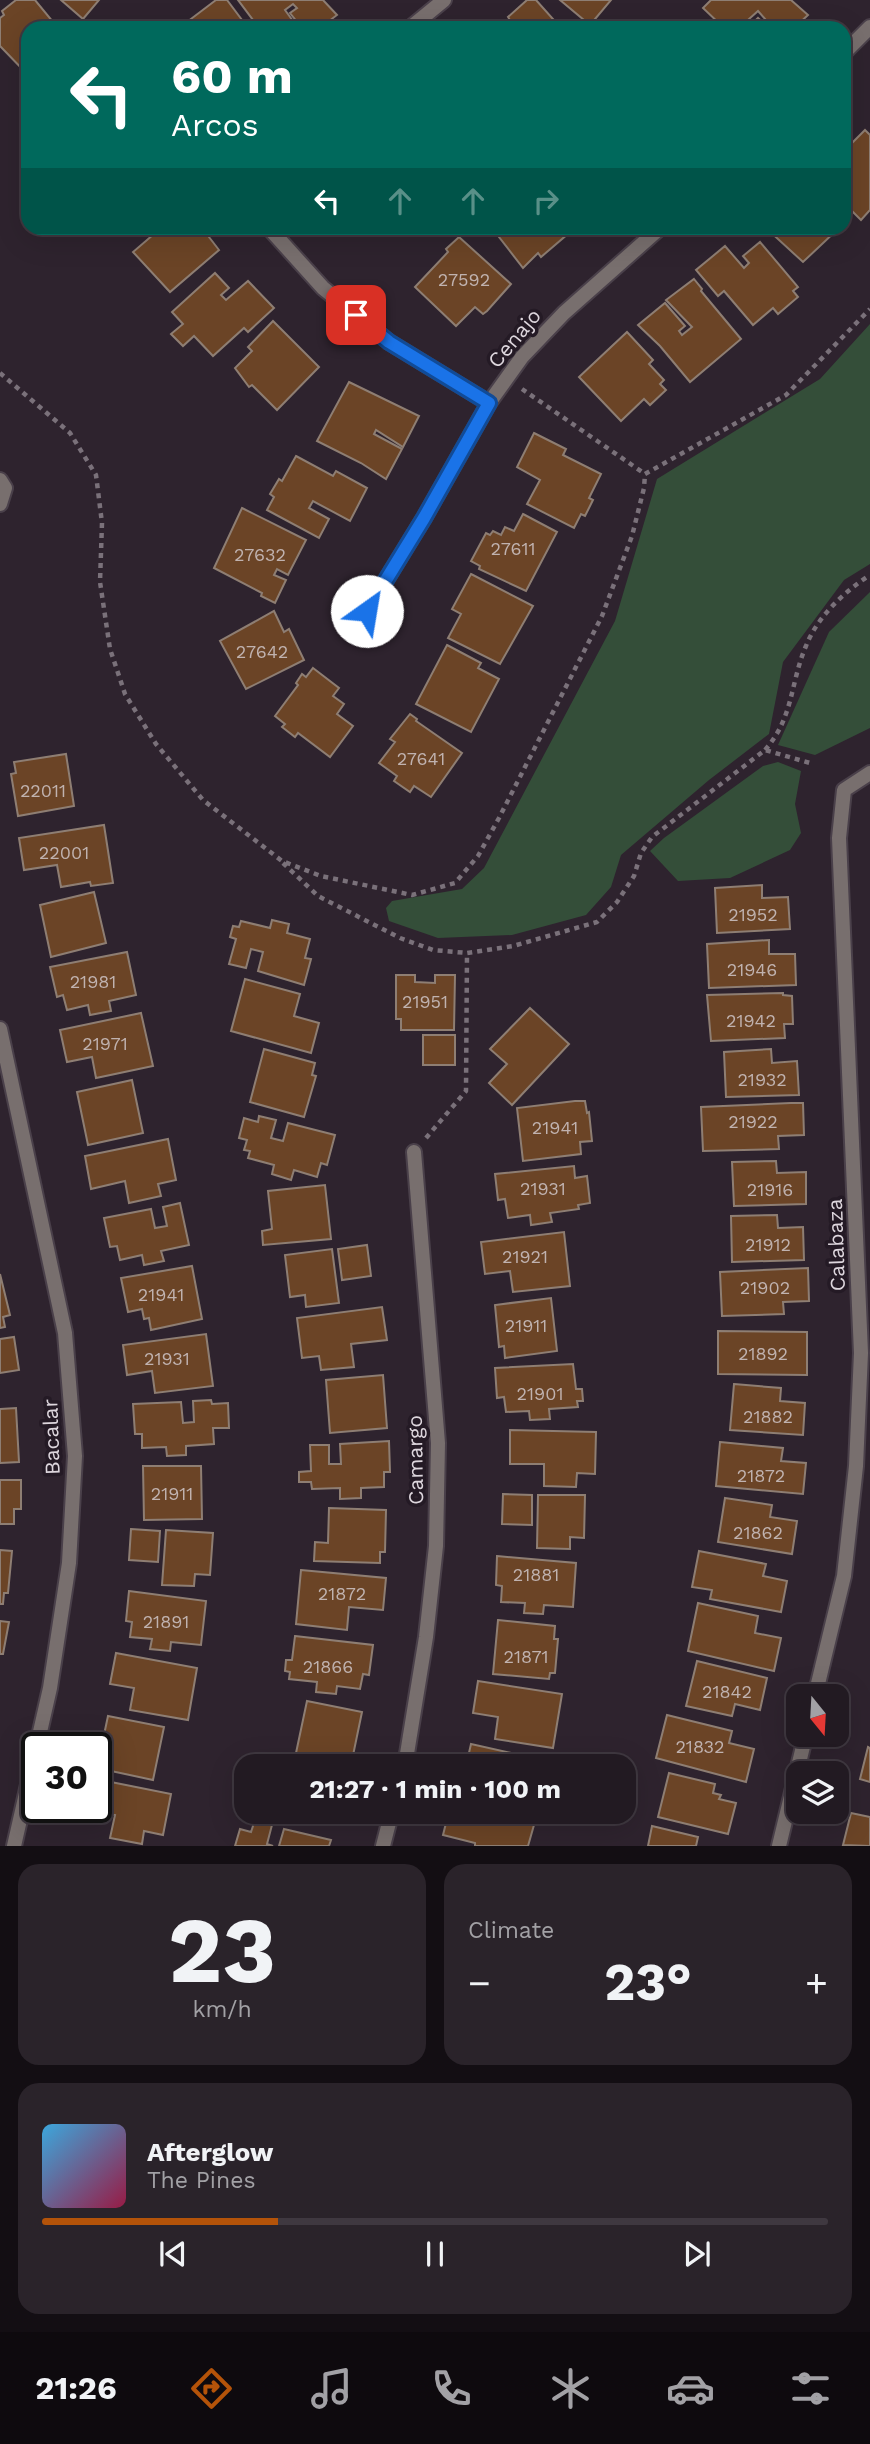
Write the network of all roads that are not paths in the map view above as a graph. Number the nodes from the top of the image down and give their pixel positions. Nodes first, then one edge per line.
1 (444, 0) edge
2 (418, 21) edge
3 (870, 27) edge
4 (851, 46) edge
5 (275, 235) edge
6 (652, 235) edge
7 (489, 403) junction
8 (3, 484) edge
9 (0, 504) edge
10 (367, 611) dead end
11 (870, 773) edge
12 (0, 1029) edge
13 (414, 1152) road end
14 (818, 1684) edge
15 (803, 1747) edge
16 (407, 1754) edge
17 (389, 1824) edge
18 (14, 1846) edge
19 (383, 1846) edge
20 (779, 1846) edge

1 - 2 street
3 - 4 street
5 - 7 street
6 - 7 street, Cenajo
7 - 10 street, Cenajo
8 - 9 street
11 - 14 street, Calabaza
12 - 18 street, Bacalar
13 - 16 street, Camargo
15 - 20 street
17 - 19 street

